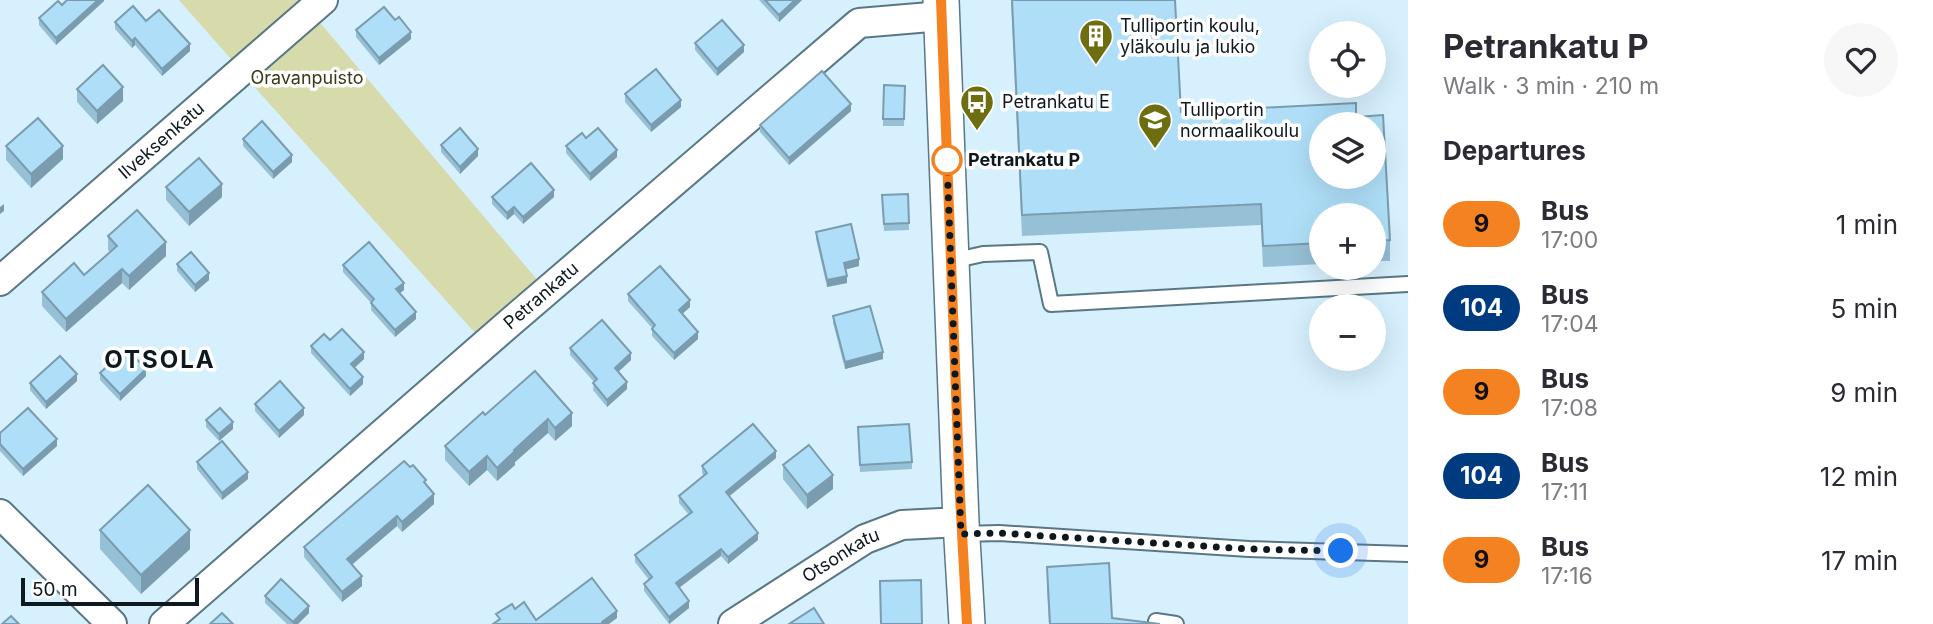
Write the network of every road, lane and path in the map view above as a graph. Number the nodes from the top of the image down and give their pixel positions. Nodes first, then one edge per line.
1 (323, 0) edge
2 (942, 8) edge
3 (951, 261) junction
4 (0, 281) edge
5 (1408, 284) edge
6 (0, 514) edge
7 (961, 528) junction
8 (1408, 554) edge
9 (1156, 621) edge
10 (112, 624) edge
11 (164, 624) edge
12 (733, 624) edge
13 (967, 624) edge
14 (1176, 624) edge

1 - 4 street, Ilveksenkatu
2 - 3 street
2 - 11 street, Petrankatu
3 - 5 lane
3 - 7 street
6 - 10 street
7 - 8 lane
7 - 12 street, Otsonkatu
7 - 13 street
9 - 14 lane

